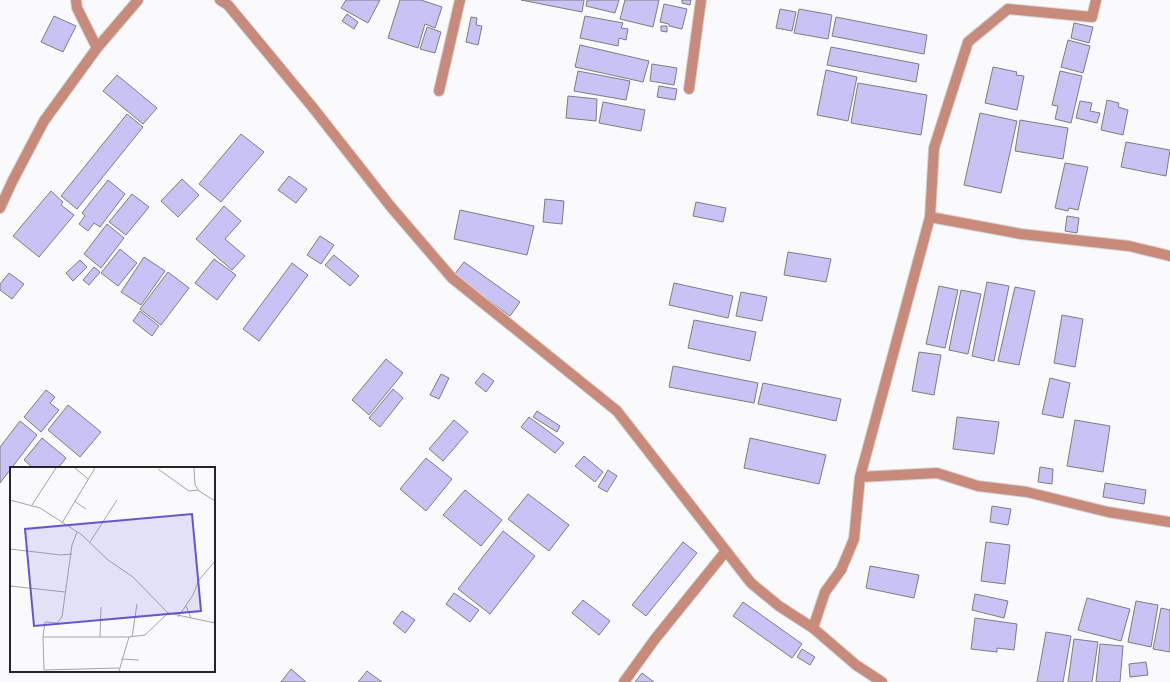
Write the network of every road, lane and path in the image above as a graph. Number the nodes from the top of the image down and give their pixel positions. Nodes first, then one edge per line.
1 (76, 0) edge
2 (138, 0) edge
3 (460, 0) edge
4 (701, 0) edge
5 (1096, 0) edge
6 (227, 2) edge
7 (97, 48) junction
8 (689, 89) dead end
9 (439, 91) dead end
10 (0, 208) edge
11 (930, 217) junction
12 (1170, 256) edge
13 (860, 477) junction
14 (1170, 522) edge
15 (726, 551) junction
16 (813, 628) junction
17 (624, 682) edge
18 (882, 682) edge

1 - 7 street
2 - 7 street
3 - 9 street
4 - 8 street
5 - 11 street
6 - 15 street
7 - 10 street
11 - 12 street
11 - 13 street
13 - 14 street
13 - 16 street
15 - 16 street
15 - 17 street
16 - 18 street

